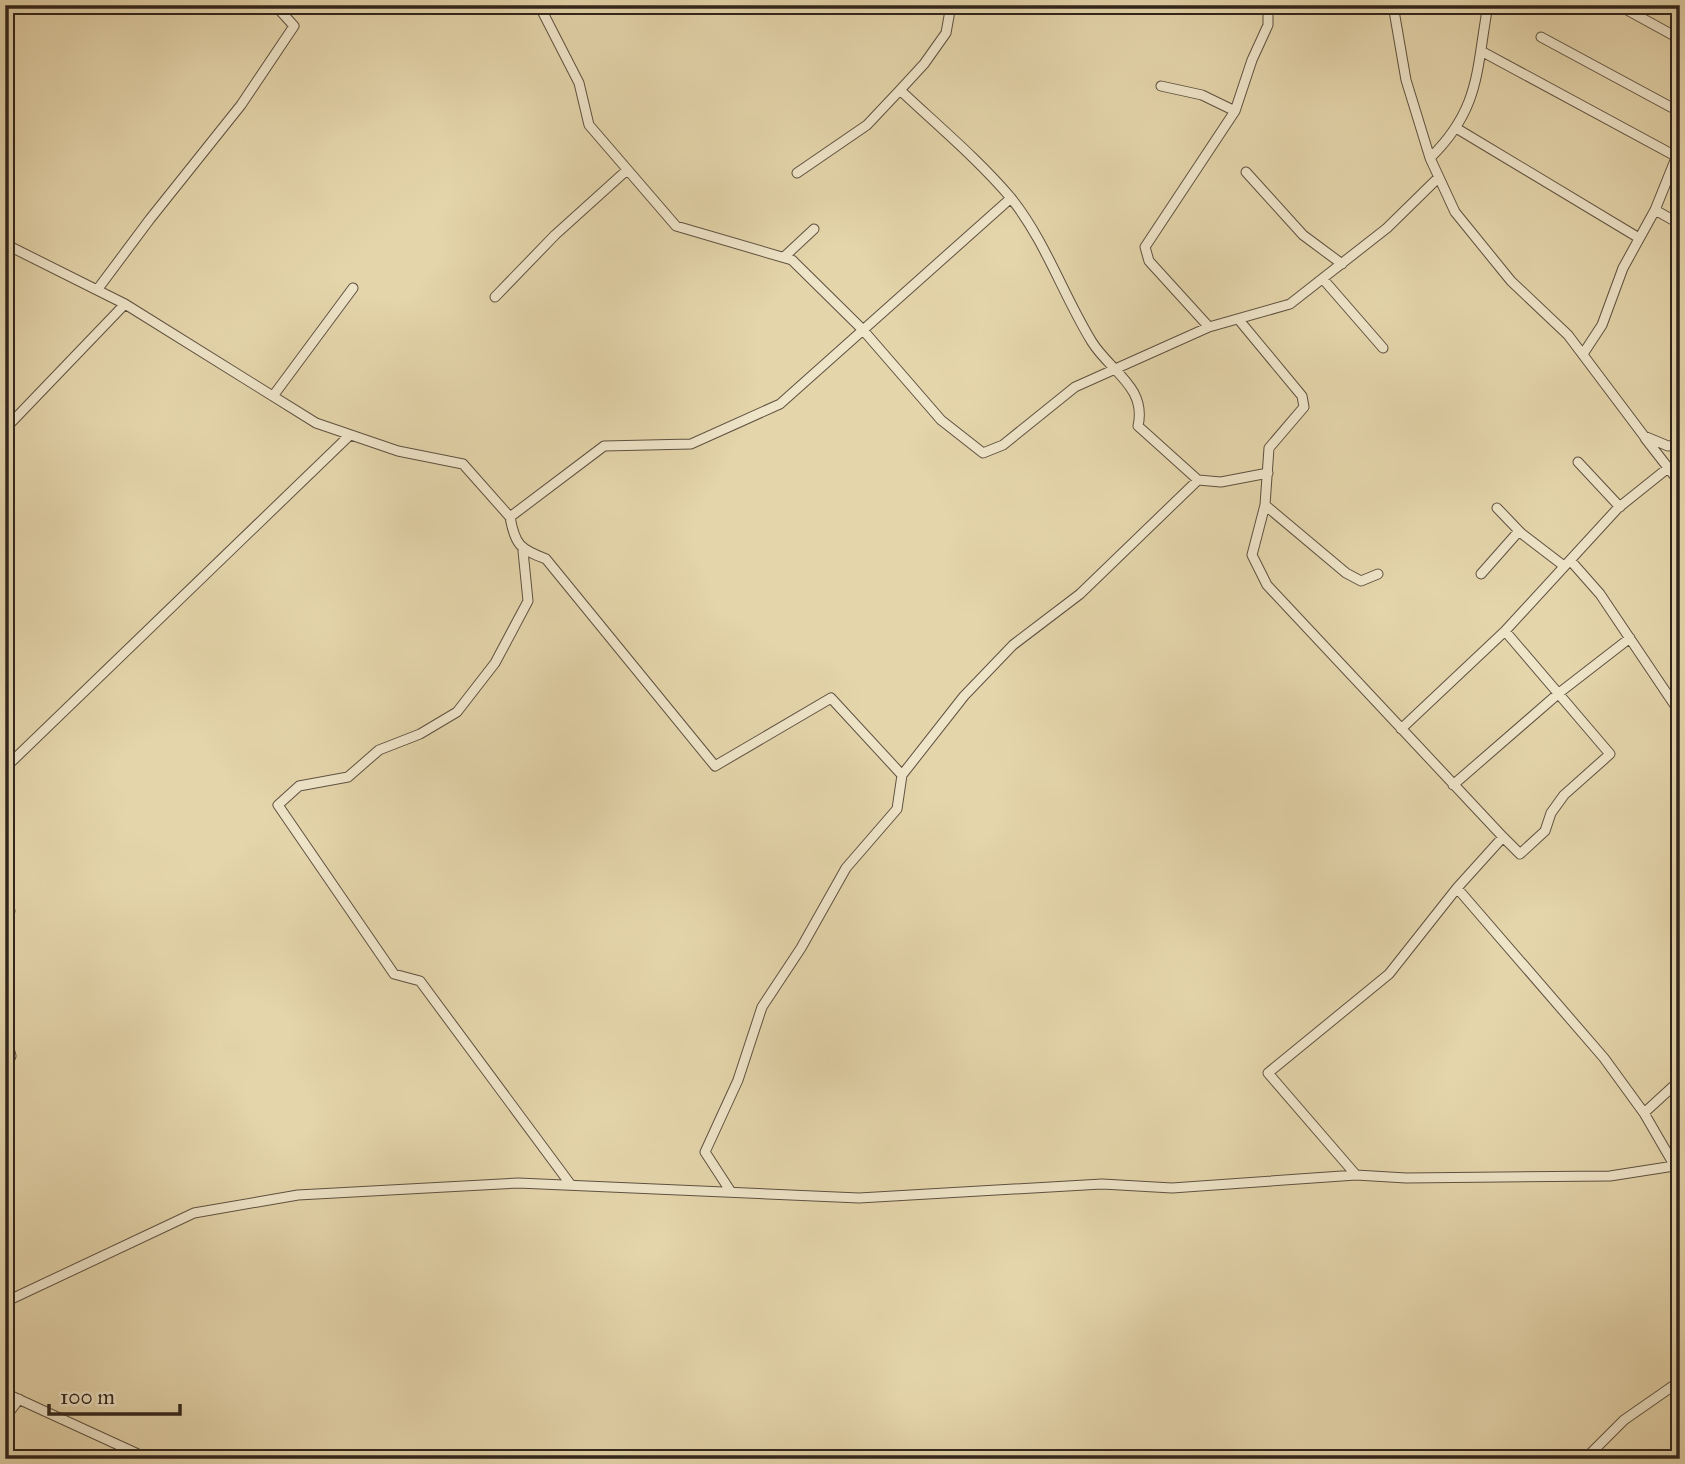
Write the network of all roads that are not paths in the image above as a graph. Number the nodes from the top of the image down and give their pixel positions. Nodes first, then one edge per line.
1 (275, 5) edge
2 (539, 5) edge
3 (951, 5) edge
4 (1035, 5) edge
5 (1268, 5) edge
6 (1393, 5) edge
7 (1476, 5) edge
8 (1618, 5) edge
9 (1487, 7) edge
10 (1045, 9) dead end
11 (1541, 37) dead end
12 (1680, 39) edge
13 (1481, 51) junction
14 (1161, 86) dead end
15 (900, 90) junction
16 (1235, 111) junction
17 (1680, 112) edge
18 (1456, 128) junction
19 (1678, 154) edge
20 (1430, 158) junction
21 (627, 170) junction
22 (1246, 172) dead end
23 (797, 173) dead end
24 (1439, 177) junction
25 (1011, 198) junction
26 (1655, 210) junction
27 (1680, 224) edge
28 (814, 229) dead end
29 (1639, 238) junction
30 (5, 244) edge
31 (784, 257) junction
32 (1342, 264) junction
33 (1323, 279) junction
34 (353, 288) dead end
35 (97, 290) junction
36 (495, 297) dead end
37 (125, 304) junction
38 (1239, 320) junction
39 (1209, 327) junction
40 (863, 330) junction
41 (1382, 348) dead end
42 (1583, 354) junction
43 (1115, 370) junction
44 (273, 396) junction
45 (5, 429) edge
46 (350, 435) junction
47 (1644, 436) junction
48 (1680, 445) edge
49 (1578, 462) dead end
50 (1668, 468) junction
51 (1268, 473) junction
52 (1198, 481) junction
53 (1680, 483) edge
54 (1265, 505) junction
55 (1620, 507) junction
56 (1497, 508) dead end
57 (510, 517) junction
58 (1519, 531) junction
59 (523, 551) junction
60 (1567, 563) junction
61 (1378, 574) dead end
62 (1481, 574) dead end
63 (1505, 631) junction
64 (1630, 638) junction
65 (1559, 693) junction
66 (1680, 713) edge
67 (1401, 729) junction
68 (5, 768) edge
69 (902, 775) junction
70 (1453, 785) junction
71 (1503, 837) junction
72 (1457, 888) junction
73 (5, 1034) edge
74 (5, 1071) edge
75 (1680, 1080) edge
76 (1644, 1113) junction
77 (1675, 1161) edge
78 (1356, 1175) junction
79 (1680, 1175) edge
80 (571, 1185) junction
81 (731, 1192) junction
82 (5, 1302) edge
83 (1680, 1381) edge
84 (5, 1393) edge
85 (19, 1399) junction
86 (5, 1418) edge
87 (149, 1459) edge
88 (1585, 1459) edge

1 - 35 street
2 - 21 street
3 - 15 street
4 - 10 street
5 - 16 street
6 - 20 street
7 - 9 street
8 - 12 street
9 - 13 street
11 - 17 street
13 - 18 street
13 - 19 street
14 - 16 street
15 - 23 street
15 - 25 street
16 - 39 street
18 - 20 street
18 - 29 street
19 - 26 street
20 - 24 street
21 - 31 street
21 - 36 street
22 - 32 street
24 - 32 street
24 - 42 street
25 - 40 street
25 - 43 street
26 - 27 street
26 - 29 street
28 - 31 street
29 - 42 street
30 - 35 street
31 - 40 street
32 - 33 street
33 - 38 street
33 - 41 street
34 - 44 street
35 - 37 street
37 - 44 street
37 - 45 street
38 - 39 street
38 - 51 street
39 - 43 street
40 - 43 street
40 - 57 street
42 - 47 street
43 - 52 street
44 - 46 street
46 - 57 street
46 - 68 street
47 - 48 street
47 - 50 street
49 - 55 street
50 - 53 street
50 - 55 street
51 - 52 street
51 - 54 street
52 - 69 street
54 - 61 street
54 - 67 street
55 - 60 street
56 - 58 street
57 - 59 street
58 - 60 street
58 - 62 street
59 - 69 street
59 - 80 street
60 - 63 street
60 - 64 street
63 - 65 street
63 - 67 street
64 - 65 street
64 - 66 street
65 - 70 street
65 - 71 street
67 - 70 street
69 - 81 street
70 - 71 street
71 - 72 street
72 - 76 street
72 - 78 street
73 - 74 street
75 - 76 street
76 - 77 street
77 - 78 street
77 - 79 street
78 - 81 street
80 - 81 street
80 - 82 street
83 - 88 street
84 - 85 street
85 - 86 street
85 - 87 street

